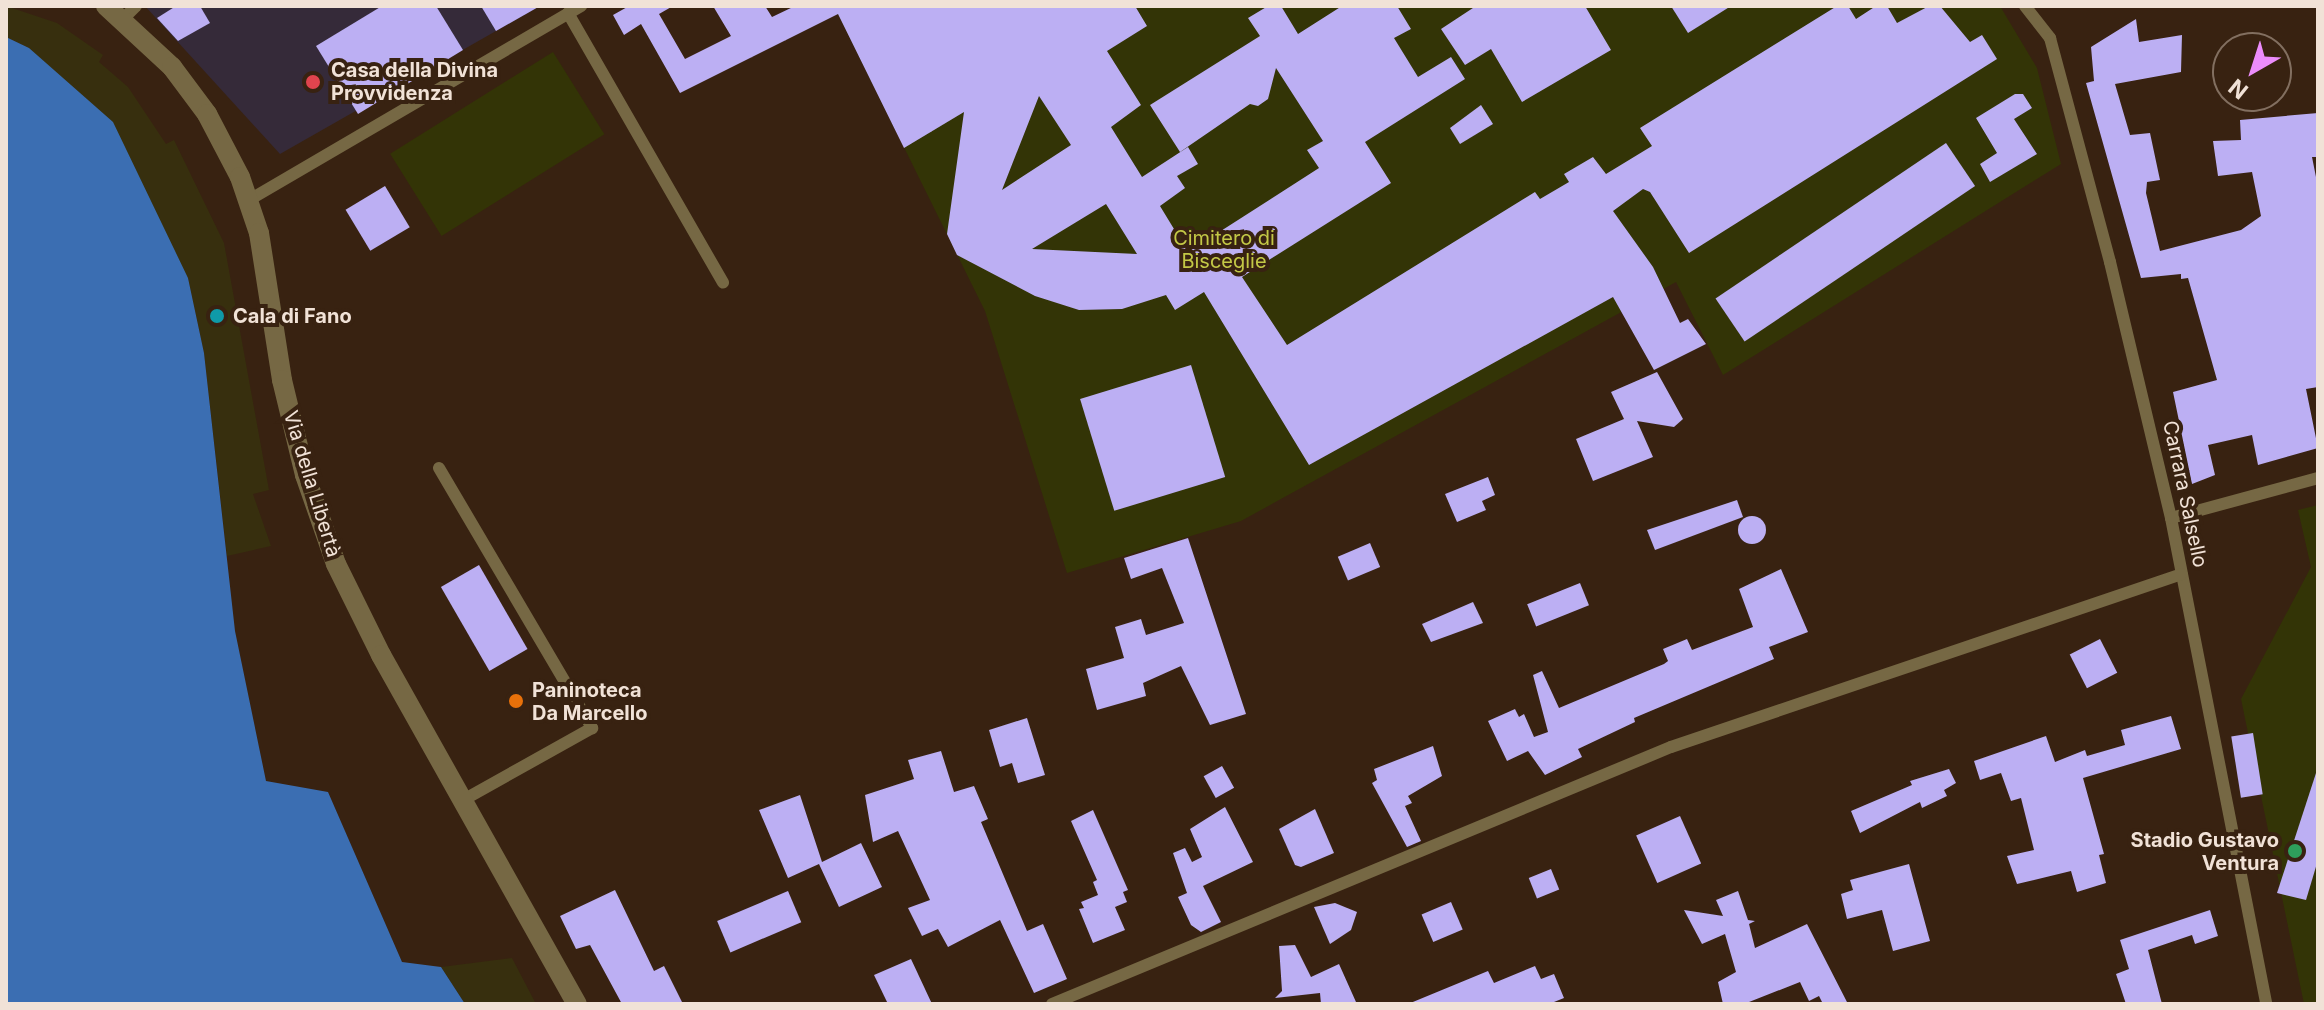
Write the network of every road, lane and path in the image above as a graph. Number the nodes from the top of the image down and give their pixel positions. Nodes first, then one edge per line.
1 (106, 6) edge
2 (581, 6) edge
3 (2025, 6) edge
4 (130, 12) edge
5 (568, 13) junction
6 (249, 200) junction
7 (723, 283) dead end
8 (439, 468) dead end
9 (2318, 478) edge
10 (2171, 518) junction
11 (2182, 574) junction
12 (463, 800) junction
13 (577, 1004) edge
14 (1052, 1004) edge
15 (2266, 1004) edge

1 - 4 street, Via della Libertà
2 - 5 lane
3 - 10 lane, Carrara Salsello
4 - 6 street, Via della Libertà
5 - 6 lane
5 - 7 lane
6 - 12 street, Via della Libertà
8 - 12 lane
9 - 10 lane
10 - 11 lane, Carrara Salsello
11 - 14 lane
11 - 15 lane, Carrara Salsello
12 - 13 street, Via della Libertà

